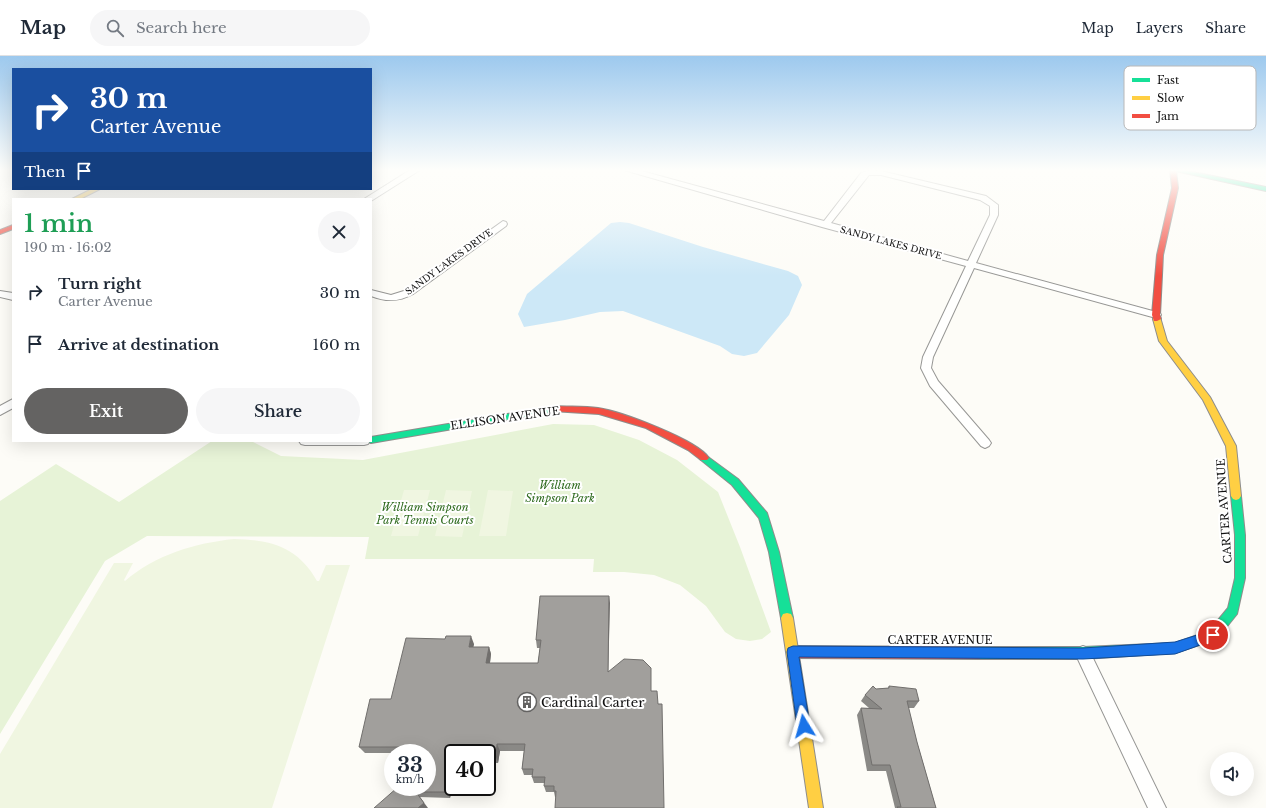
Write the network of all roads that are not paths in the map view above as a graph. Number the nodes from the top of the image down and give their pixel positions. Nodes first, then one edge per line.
1 (754, 205) edge
2 (841, 205) edge
3 (994, 205) edge
4 (1171, 205) edge
5 (503, 224) dead end
6 (825, 225) junction
7 (12, 226) edge
8 (0, 232) edge
9 (971, 265) junction
10 (372, 293) edge
11 (0, 294) edge
12 (12, 296) edge
13 (1156, 315) junction
14 (12, 404) edge
15 (0, 411) edge
16 (372, 440) edge
17 (985, 443) dead end
18 (793, 652) junction
19 (1083, 653) junction
20 (816, 808) edge
21 (1157, 808) edge

1 - 6 street, SANDY LAKES DRIVE
2 - 6 street
3 - 9 street
4 - 13 street, CARTER AVENUE
5 - 10 street, SANDY LAKES DRIVE
6 - 9 street, SANDY LAKES DRIVE
7 - 8 street
9 - 13 street, SANDY LAKES DRIVE
9 - 17 street
11 - 12 street
13 - 19 street, CARTER AVENUE
14 - 15 street
16 - 18 street, ELLISON AVENUE
18 - 19 street, CARTER AVENUE
18 - 20 street, ELLISON AVENUE
19 - 21 street

